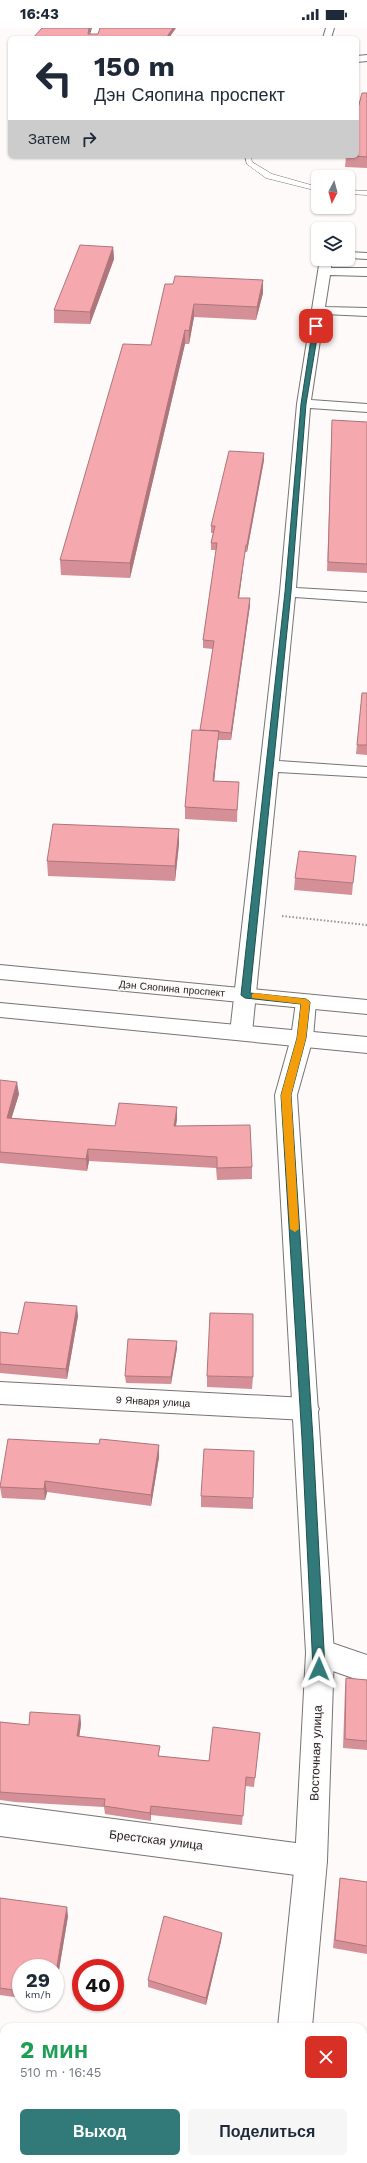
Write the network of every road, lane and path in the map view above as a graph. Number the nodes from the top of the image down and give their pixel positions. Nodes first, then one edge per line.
1 (248, 158) edge
2 (311, 187) edge
3 (355, 192) edge
4 (367, 193) edge
5 (355, 255) edge
6 (367, 256) edge
7 (326, 266) edge
8 (332, 266) edge
9 (367, 272) edge
10 (318, 310) junction
11 (367, 312) edge
12 (304, 404) junction
13 (367, 408) edge
14 (288, 592) junction
15 (367, 597) edge
16 (269, 766) junction
17 (367, 772) edge
18 (254, 913) junction
19 (367, 925) edge
20 (0, 972) edge
21 (245, 995) junction
22 (306, 1002) junction
23 (367, 1007) edge
24 (0, 1010) edge
25 (241, 1034) junction
26 (302, 1038) junction
27 (367, 1045) edge
28 (0, 1393) edge
29 (306, 1409) junction
30 (320, 1653) junction
31 (367, 1669) edge
32 (0, 1820) edge
33 (311, 1860) junction
34 (295, 2023) edge

1 - 2 lane
3 - 4 lane
5 - 6 street
7 - 10 street
8 - 9 street
10 - 11 street
10 - 12 street
12 - 13 street
12 - 14 street
14 - 15 street
14 - 16 street
16 - 17 street
16 - 18 street
18 - 19 path
18 - 21 street
20 - 21 street, Дэн Сяопина проспект
21 - 22 street, Дэн Сяопина проспект
21 - 25 street
22 - 23 street, Дэн Сяопина проспект
22 - 26 street, Восточная улица
24 - 25 street
25 - 26 street
26 - 27 street
26 - 29 street, Восточная улица
28 - 29 street, 9 Января улица
29 - 30 street, Восточная улица
30 - 31 street
30 - 33 street, Восточная улица
32 - 33 street, Брестская улица
33 - 34 street, Восточная улица

